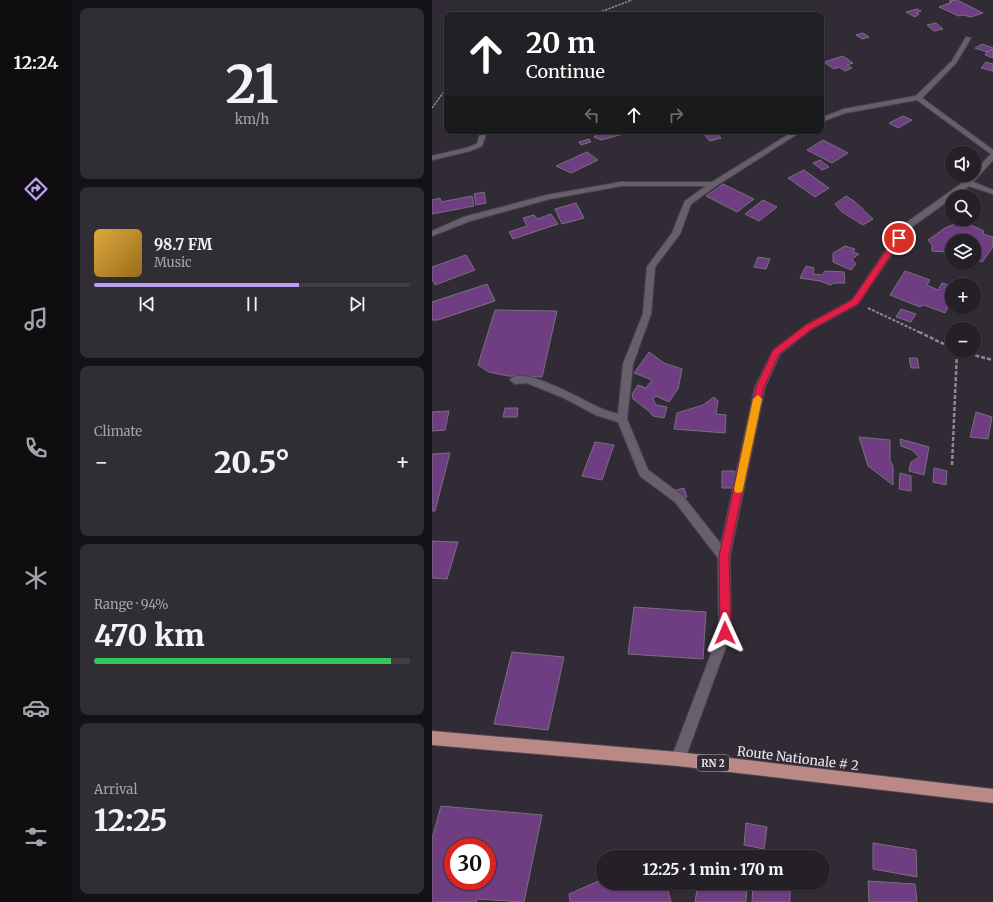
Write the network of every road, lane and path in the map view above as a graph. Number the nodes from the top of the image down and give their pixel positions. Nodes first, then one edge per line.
1 (632, 0) edge
2 (600, 12) edge
3 (968, 38) dead end
4 (444, 92) edge
5 (918, 98) junction
6 (432, 108) edge
7 (824, 119) edge
8 (483, 134) edge
9 (794, 134) edge
10 (993, 153) edge
11 (993, 156) edge
12 (432, 158) edge
13 (968, 183) junction
14 (713, 184) junction
15 (993, 192) edge
16 (432, 234) edge
17 (855, 302) junction
18 (945, 345) edge
19 (981, 357) edge
20 (958, 358) edge
21 (993, 360) edge
22 (515, 380) dead end
23 (622, 419) junction
24 (952, 465) dead end
25 (724, 556) junction
26 (432, 738) edge
27 (678, 759) junction
28 (993, 796) edge

1 - 2 path
3 - 5 street
4 - 6 path
5 - 7 street
5 - 10 street
8 - 12 street
9 - 14 street
11 - 13 street
13 - 15 street
13 - 17 street
14 - 16 street
14 - 23 street
17 - 18 path
17 - 25 street
19 - 21 path
20 - 24 path
22 - 23 street
23 - 25 street
25 - 27 street
26 - 27 main road, Route Nationale # 2 / RN 2
27 - 28 main road, Route Nationale # 2 / RN 2

